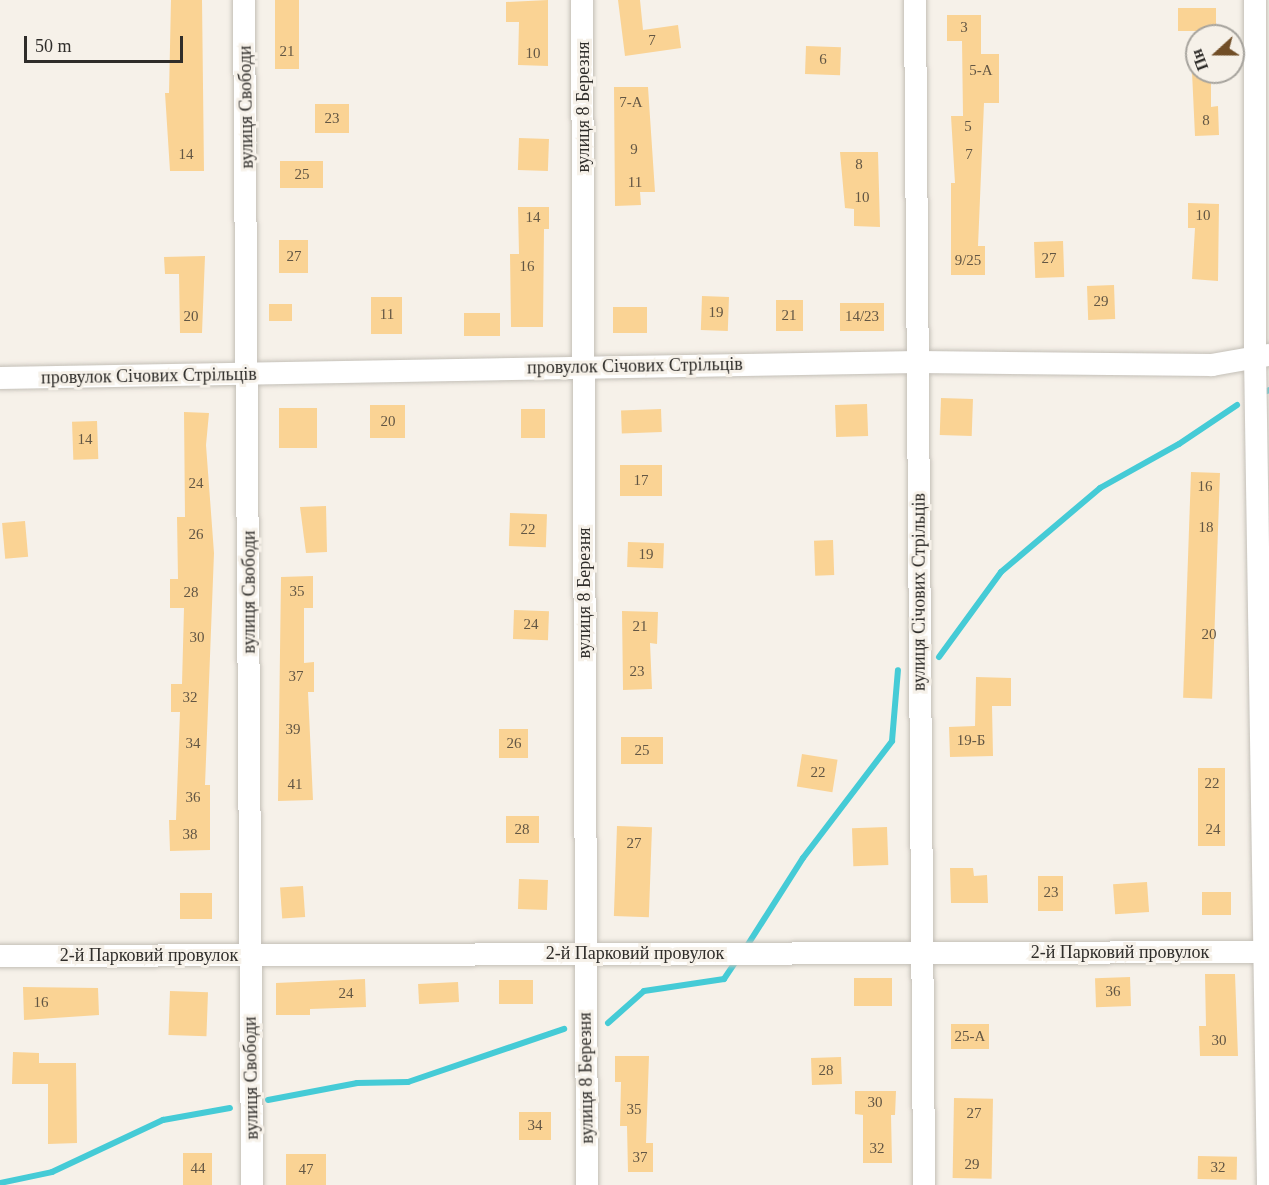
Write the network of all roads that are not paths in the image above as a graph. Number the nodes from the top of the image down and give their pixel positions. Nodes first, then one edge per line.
1 (244, 0) edge
2 (582, 0) edge
3 (915, 0) edge
4 (1255, 0) edge
5 (1262, 355) edge
6 (918, 362) junction
7 (584, 367) junction
8 (249, 375) junction
9 (0, 378) edge
10 (922, 951) junction
11 (1267, 952) edge
12 (584, 953) junction
13 (250, 955) junction
14 (0, 956) edge
15 (252, 1185) edge
16 (587, 1185) edge
17 (924, 1185) edge
18 (1268, 1185) edge

1 - 8 street, вулиця Свободи
2 - 7 street, вулиця 8 Березня
3 - 6 street, вулиця Січових Стрільців
4 - 5 street
5 - 6 street, провулок Січових Стрільців
5 - 11 street
6 - 7 street, провулок Січових Стрільців
6 - 10 street, вулиця Січових Стрільців
7 - 8 street, провулок Січових Стрільців
7 - 12 street, вулиця 8 Березня
8 - 9 street, провулок Січових Стрільців
8 - 13 street, вулиця Свободи
10 - 11 street, 2-й Парковий провулок
10 - 12 street, 2-й Парковий провулок
10 - 17 street, вулиця Січових Стрільців
11 - 18 street
12 - 13 street, 2-й Парковий провулок
12 - 16 street, вулиця 8 Березня
13 - 14 street, 2-й Парковий провулок
13 - 15 street, вулиця Свободи

